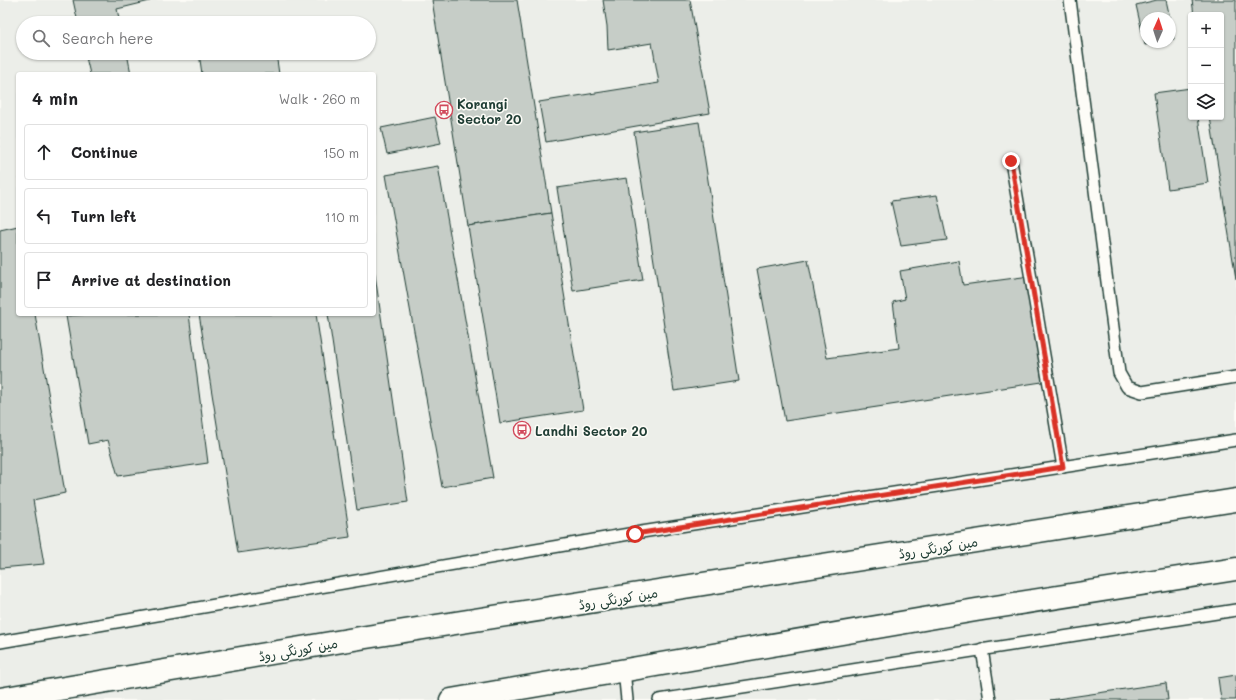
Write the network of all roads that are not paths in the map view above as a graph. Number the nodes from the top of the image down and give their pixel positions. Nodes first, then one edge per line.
1 (1070, 0) edge
2 (1011, 161) dead end
3 (1236, 377) edge
4 (1236, 440) edge
5 (1063, 467) junction
6 (1236, 500) edge
7 (1236, 569) edge
8 (1236, 610) edge
9 (0, 642) edge
10 (982, 649) junction
11 (624, 670) junction
12 (0, 699) edge
13 (451, 700) edge
14 (627, 700) edge
15 (659, 700) edge
16 (990, 700) edge

1 - 3 lane
2 - 5 lane
4 - 5 lane
5 - 9 lane
6 - 12 main road, مین کورنگی روڈ
7 - 11 main road
8 - 10 lane
10 - 15 lane
10 - 16 lane
11 - 13 main road
11 - 14 lane

